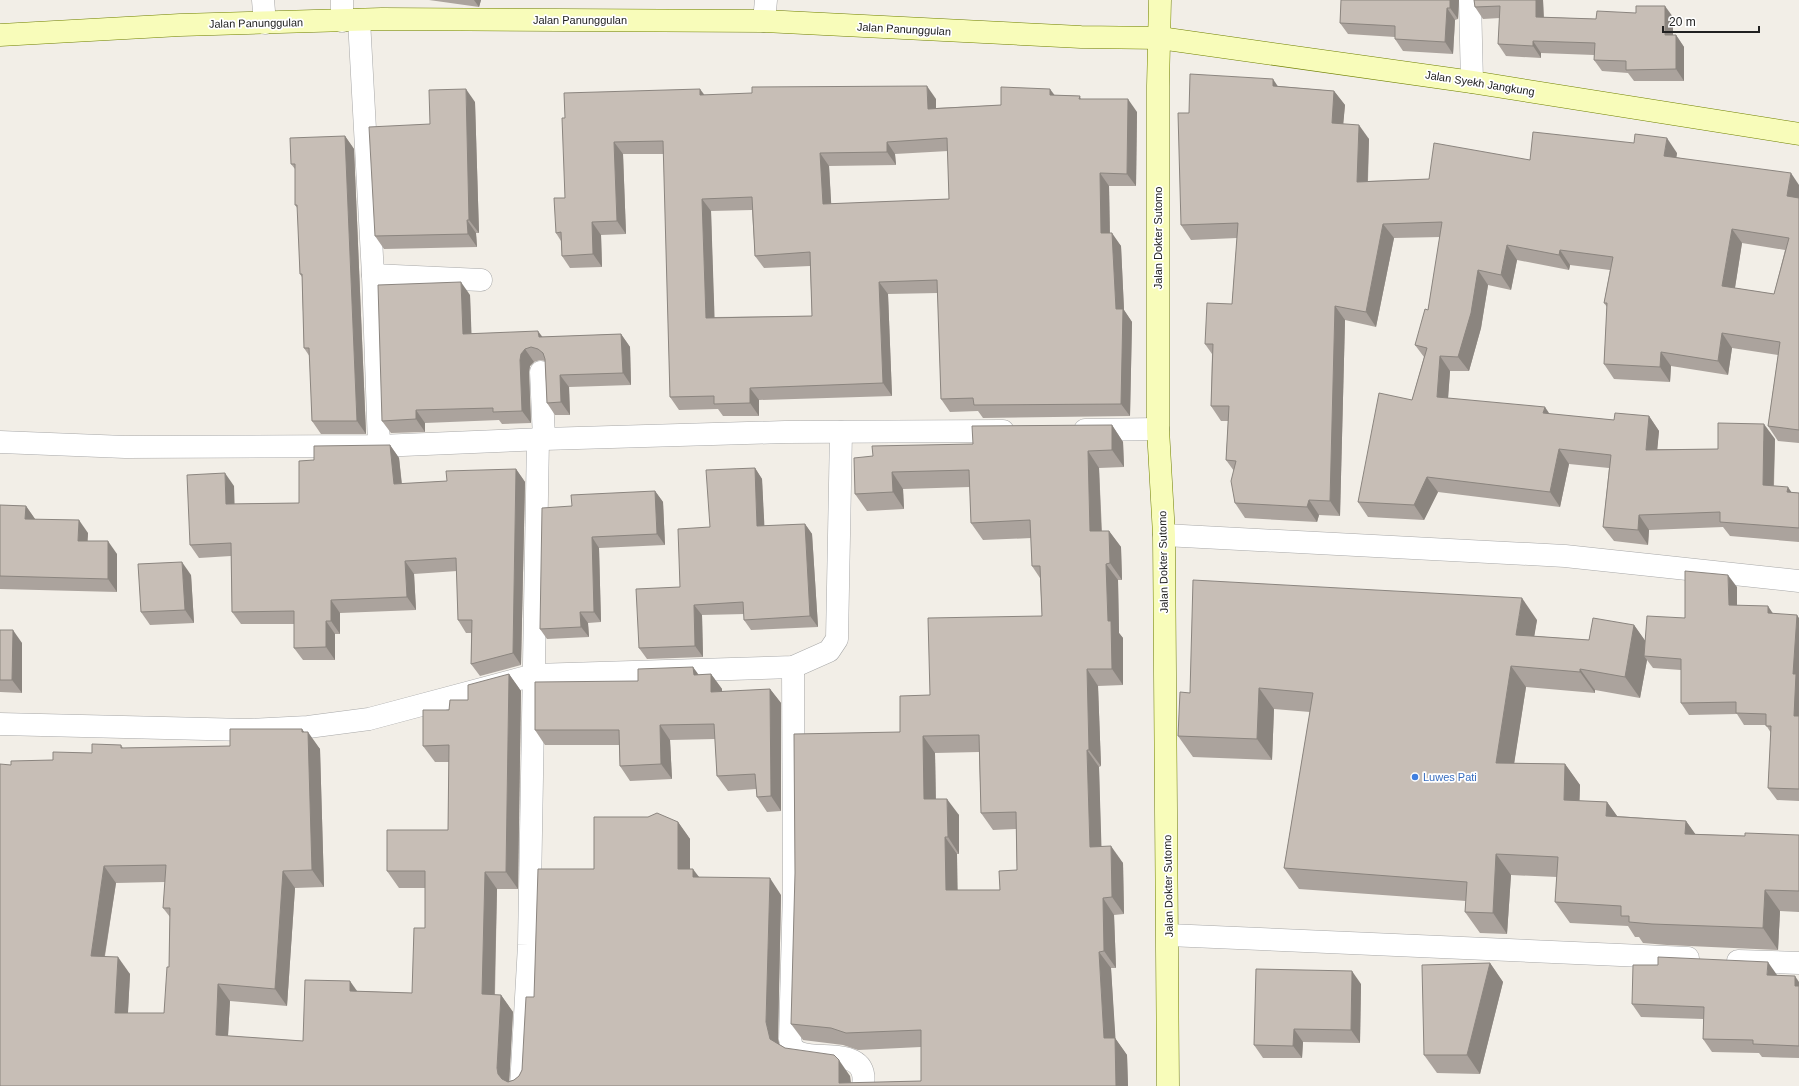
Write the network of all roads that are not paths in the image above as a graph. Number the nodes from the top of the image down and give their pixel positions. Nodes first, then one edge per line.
1 (263, 0) edge
2 (766, 0) edge
3 (1160, 0) edge
4 (1470, 0) edge
5 (347, 14) edge
6 (764, 21) junction
7 (265, 23) junction
8 (0, 35) edge
9 (1160, 38) junction
10 (1472, 82) junction
11 (1799, 134) edge
12 (373, 275) junction
13 (481, 280) dead end
14 (541, 372) dead end
15 (1158, 429) junction
16 (1063, 430) edge
17 (1023, 431) edge
18 (841, 432) junction
19 (541, 439) junction
20 (0, 442) edge
21 (379, 446) junction
22 (1164, 535) junction
23 (1799, 581) edge
24 (793, 667) junction
25 (534, 675) junction
26 (0, 724) edge
27 (1168, 935) junction
28 (1799, 963) edge
29 (521, 1086) edge
30 (863, 1086) edge
31 (1168, 1086) edge

1 - 7 street
2 - 6 street
3 - 9 main road, Jalan Dokter Sutomo
4 - 10 street
5 - 6 main road, Jalan Panunggulan
5 - 7 main road, Jalan Panunggulan
5 - 12 street
6 - 9 main road, Jalan Panunggulan
7 - 8 main road, Jalan Panunggulan
9 - 10 main road, Jalan Syekh Jangkung
9 - 15 main road, Jalan Dokter Sutomo
10 - 11 main road, Jalan Syekh Jangkung
12 - 13 street
12 - 21 street
14 - 19 street
15 - 16 street
15 - 22 main road, Jalan Dokter Sutomo
17 - 18 street
18 - 19 street
18 - 24 street
19 - 21 street
19 - 25 street
20 - 21 street
22 - 23 street
22 - 27 main road, Jalan Dokter Sutomo
24 - 25 street
24 - 30 street
25 - 26 street
25 - 29 street
27 - 28 street
27 - 31 main road, Jalan Dokter Sutomo

